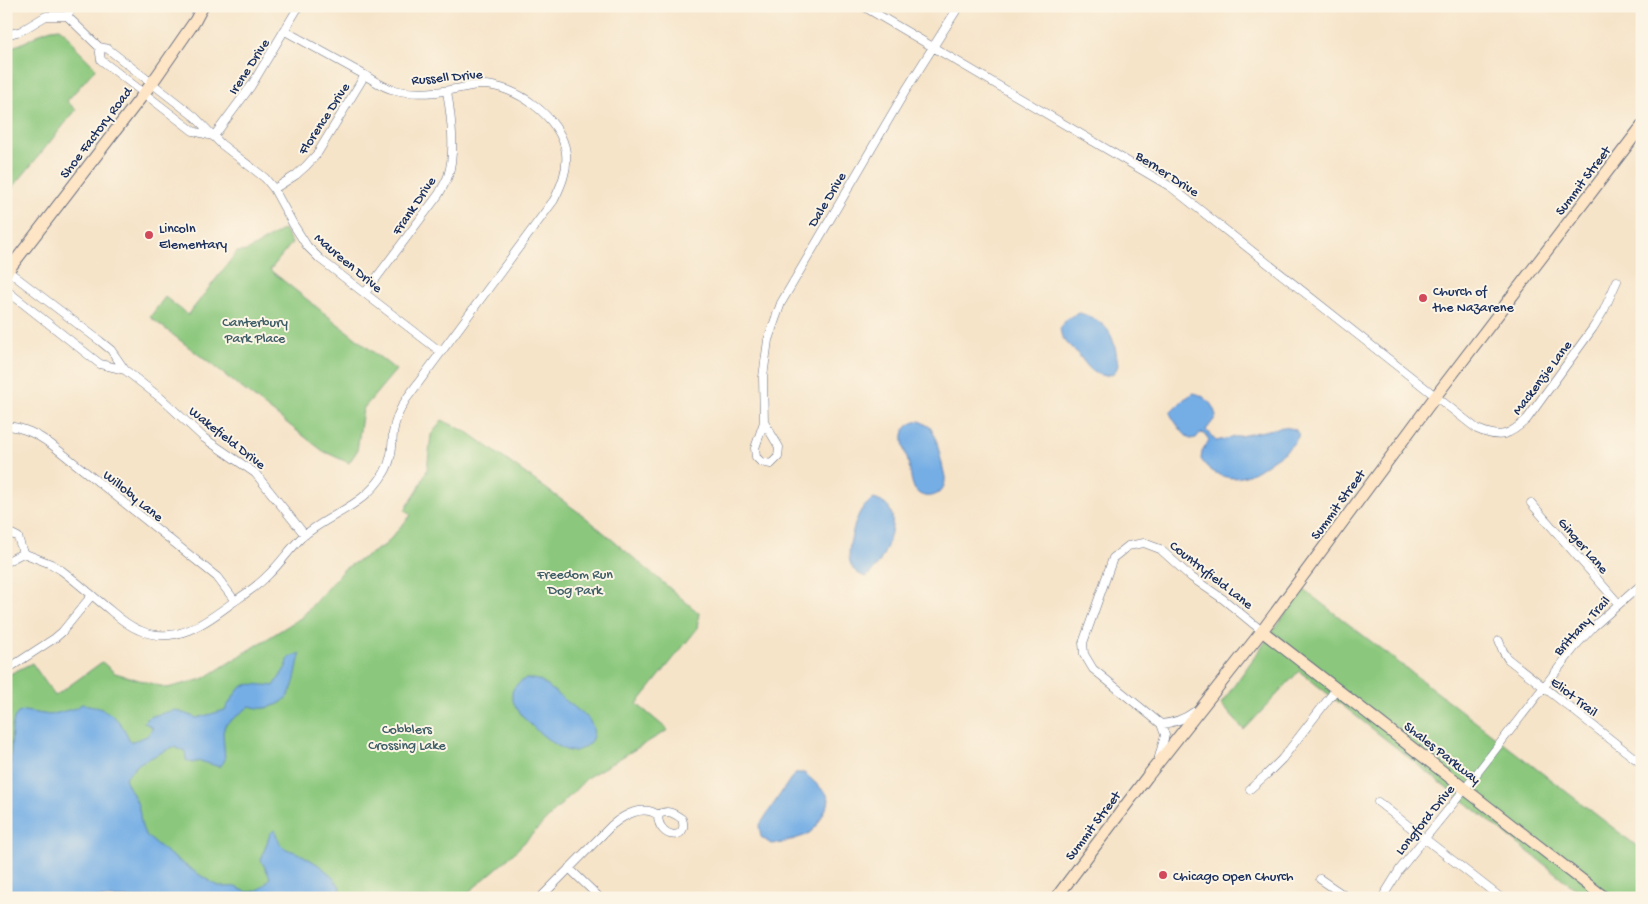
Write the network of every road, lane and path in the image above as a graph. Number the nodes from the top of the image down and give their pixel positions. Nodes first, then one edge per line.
1 (73, 6) edge
2 (203, 6) edge
3 (299, 6) edge
4 (863, 6) edge
5 (958, 6) edge
6 (67, 16) junction
7 (285, 31) junction
8 (6, 34) edge
9 (99, 47) junction
10 (932, 48) junction
11 (364, 75) junction
12 (152, 83) junction
13 (447, 90) junction
14 (144, 93) junction
15 (1642, 126) edge
16 (214, 136) junction
17 (274, 189) junction
18 (7, 272) edge
19 (1617, 281) dead end
20 (6, 290) edge
21 (365, 293) junction
22 (441, 352) junction
23 (125, 370) junction
24 (1435, 396) junction
25 (764, 422) junction
26 (6, 426) edge
27 (1531, 503) dead end
28 (6, 534) edge
29 (305, 535) junction
30 (23, 553) junction
31 (6, 562) edge
32 (1642, 584) edge
33 (92, 595) junction
34 (235, 601) junction
35 (1618, 603) junction
36 (1262, 631) junction
37 (1499, 641) dead end
38 (6, 670) edge
39 (1544, 687) junction
40 (1337, 688) junction
41 (1204, 705) junction
42 (1161, 724) junction
43 (1642, 764) edge
44 (1147, 777) junction
45 (1250, 788) dead end
46 (1465, 788) junction
47 (1378, 802) dead end
48 (658, 815) dead end
49 (1425, 838) junction
50 (569, 868) junction
51 (1320, 879) dead end
52 (1498, 897) edge
53 (540, 898) edge
54 (600, 898) edge
55 (1056, 898) edge
56 (1348, 898) edge
57 (1382, 898) edge
58 (1605, 898) edge

1 - 6 street
2 - 12 main road, Shoe Factory Road
3 - 7 street, Irene Drive
4 - 10 street, Berner Drive
5 - 10 street, Dale Drive
6 - 8 street
6 - 9 street, Maureen Drive
7 - 11 street, Russell Drive
7 - 16 street, Irene Drive
9 - 12 street, Maureen Drive
9 - 14 street, Maureen Drive
10 - 24 street, Berner Drive
10 - 25 street, Dale Drive
11 - 13 street, Russell Drive
11 - 17 street, Florence Drive
12 - 14 main road, Shoe Factory Road
12 - 16 street, Maureen Drive
13 - 21 street, Frank Drive
13 - 22 street, Russell Drive
14 - 16 street, Maureen Drive
14 - 18 main road, Shoe Factory Road
15 - 24 main road, Summit Street
16 - 17 street, Maureen Drive
17 - 21 street, Maureen Drive
18 - 23 street, Wakefield Drive
19 - 24 street, Mackenzie Lane
20 - 23 street, Wakefield Drive
21 - 22 street, Maureen Drive
22 - 29 street, Russell Drive
23 - 29 street, Wakefield Drive
24 - 36 main road, Summit Street
25 - 25 street, Dale Drive
26 - 34 street, Willoby Lane
27 - 35 street, Ginger Lane
28 - 30 street
29 - 34 street, Russell Drive
30 - 31 street
30 - 33 street, Russell Drive
32 - 35 street, Brittany Trail
33 - 34 street, Russell Drive
33 - 38 street
35 - 39 street, Brittany Trail
36 - 40 main road, Shales Parkway
36 - 41 main road, Summit Street
36 - 42 street, Countryfield Lane
37 - 39 street, Eliot Trail
39 - 43 street, Eliot Trail
39 - 46 street, Longford Drive
40 - 45 street
40 - 46 main road, Shales Parkway
41 - 42 street
41 - 44 main road, Summit Street
42 - 44 street
44 - 55 main road, Summit Street
46 - 49 street, Longford Drive
46 - 58 main road, Shales Parkway
47 - 49 street
48 - 50 street
49 - 52 street
49 - 57 street, Longford Drive
50 - 53 street
50 - 54 street
51 - 56 street

